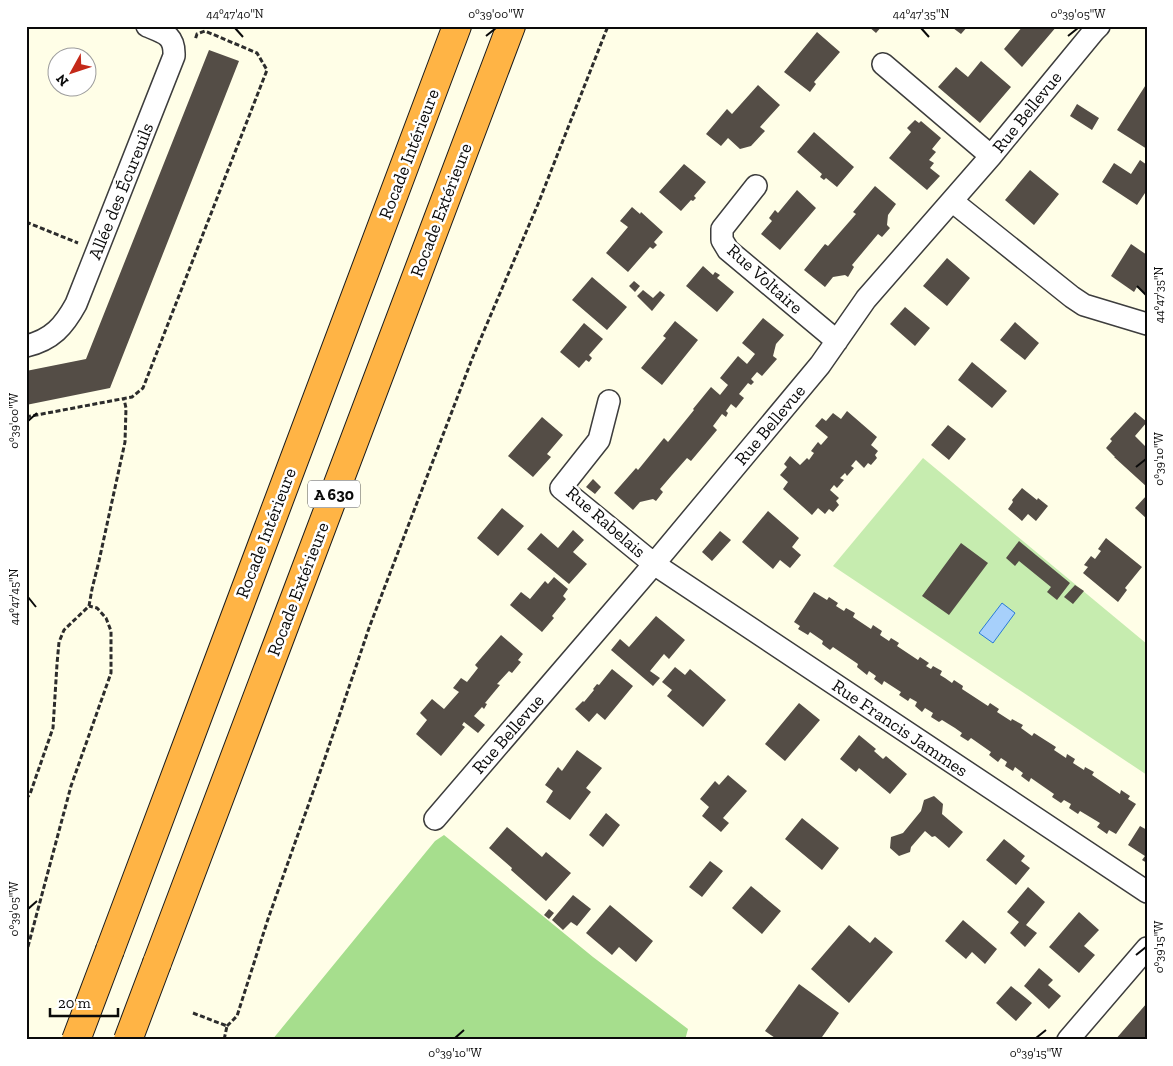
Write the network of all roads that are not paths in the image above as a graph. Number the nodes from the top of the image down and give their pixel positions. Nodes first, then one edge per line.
1 (147, 26) edge
2 (457, 26) edge
3 (511, 26) edge
4 (1094, 28) edge
5 (883, 64) dead end
6 (991, 156) junction
7 (756, 186) dead end
8 (952, 201) junction
9 (1147, 324) edge
10 (836, 341) junction
11 (26, 346) edge
12 (609, 401) dead end
13 (654, 564) junction
14 (436, 819) dead end
15 (1147, 892) edge
16 (1147, 948) edge
17 (76, 1040) edge
18 (128, 1040) edge
19 (1068, 1040) edge

1 - 11 street, Allée des Écureuils
2 - 17 highway, Rocade Intérieure / A 630, bridge
3 - 18 highway, Rocade Extérieure / A 630, bridge
4 - 6 street, Rue Bellevue
5 - 6 street
6 - 8 street, Rue Bellevue
7 - 10 street, Rue Voltaire
8 - 9 street
8 - 10 street, Rue Bellevue
10 - 13 street, Rue Bellevue
12 - 13 street, Rue Rabelais
13 - 14 street, Rue Bellevue
13 - 15 street, Rue Francis Jammes
16 - 19 street

